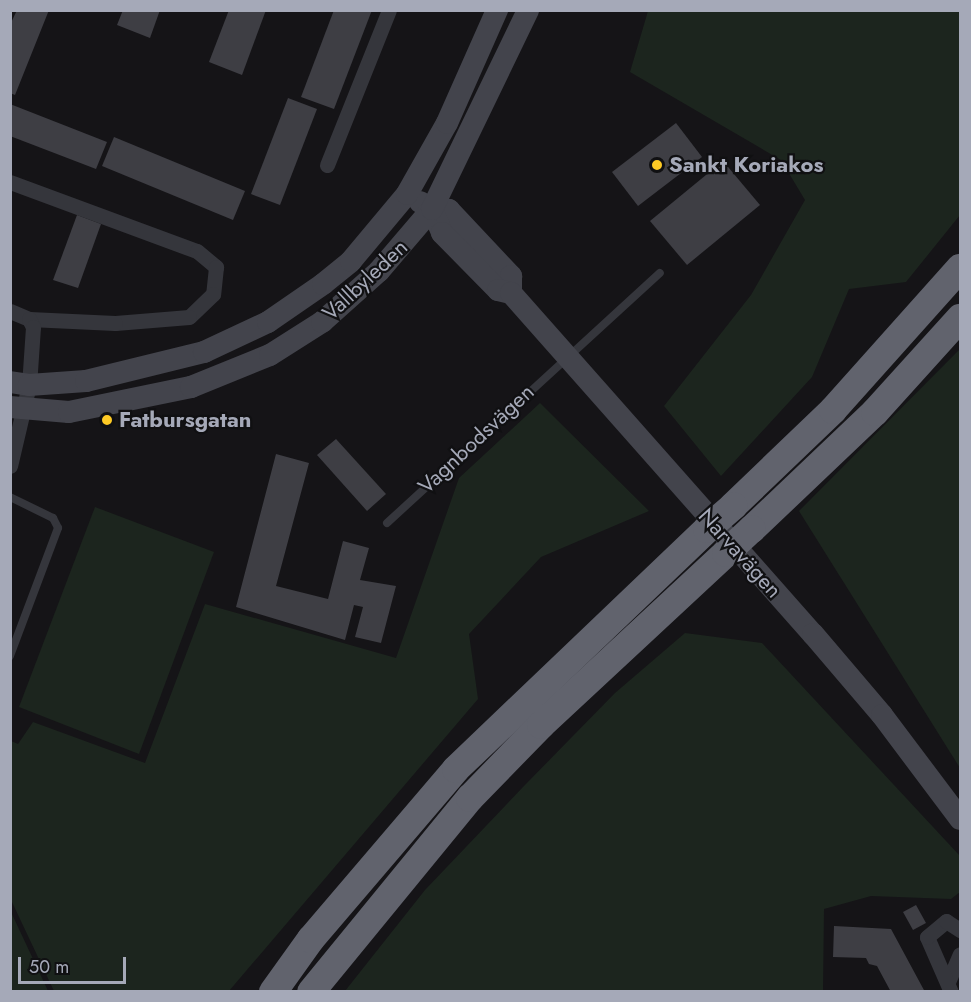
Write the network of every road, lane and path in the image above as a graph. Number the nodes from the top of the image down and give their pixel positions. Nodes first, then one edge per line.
1 (389, 10) edge
2 (497, 10) edge
3 (528, 10) edge
4 (327, 165) dead end
5 (10, 182) edge
6 (407, 194) junction
7 (432, 209) junction
8 (404, 245) junction
9 (453, 245) junction
10 (960, 268) edge
11 (660, 273) dead end
12 (511, 293) junction
13 (10, 311) edge
14 (960, 318) edge
15 (29, 319) junction
16 (566, 357) junction
17 (20, 383) edge
18 (16, 408) edge
19 (10, 466) edge
20 (10, 497) edge
21 (387, 523) dead end
22 (10, 656) edge
23 (960, 819) edge
24 (960, 930) edge
25 (960, 954) edge
26 (950, 987) edge
27 (273, 992) edge
28 (311, 992) edge

1 - 4 street
2 - 6 main road, Vallbyleden
3 - 7 main road, Vallbyleden
5 - 15 street
6 - 7 main road, Narvavägen
6 - 17 main road, Vallbyleden
7 - 8 main road, Vallbyleden
7 - 9 main road, Narvavägen
7 - 12 main road, Narvavägen
8 - 9 main road
8 - 18 main road, Vallbyleden
9 - 12 main road, Narvavägen
10 - 27 highway, bridge
11 - 16 lane, Vagnbodsvägen
12 - 16 main road, Narvavägen
13 - 15 street
14 - 28 highway, bridge
15 - 17 street
16 - 21 lane, Vagnbodsvägen
16 - 23 main road, Narvavägen
17 - 18 street
18 - 19 street
20 - 22 lane
24 - 26 street
25 - 26 street

